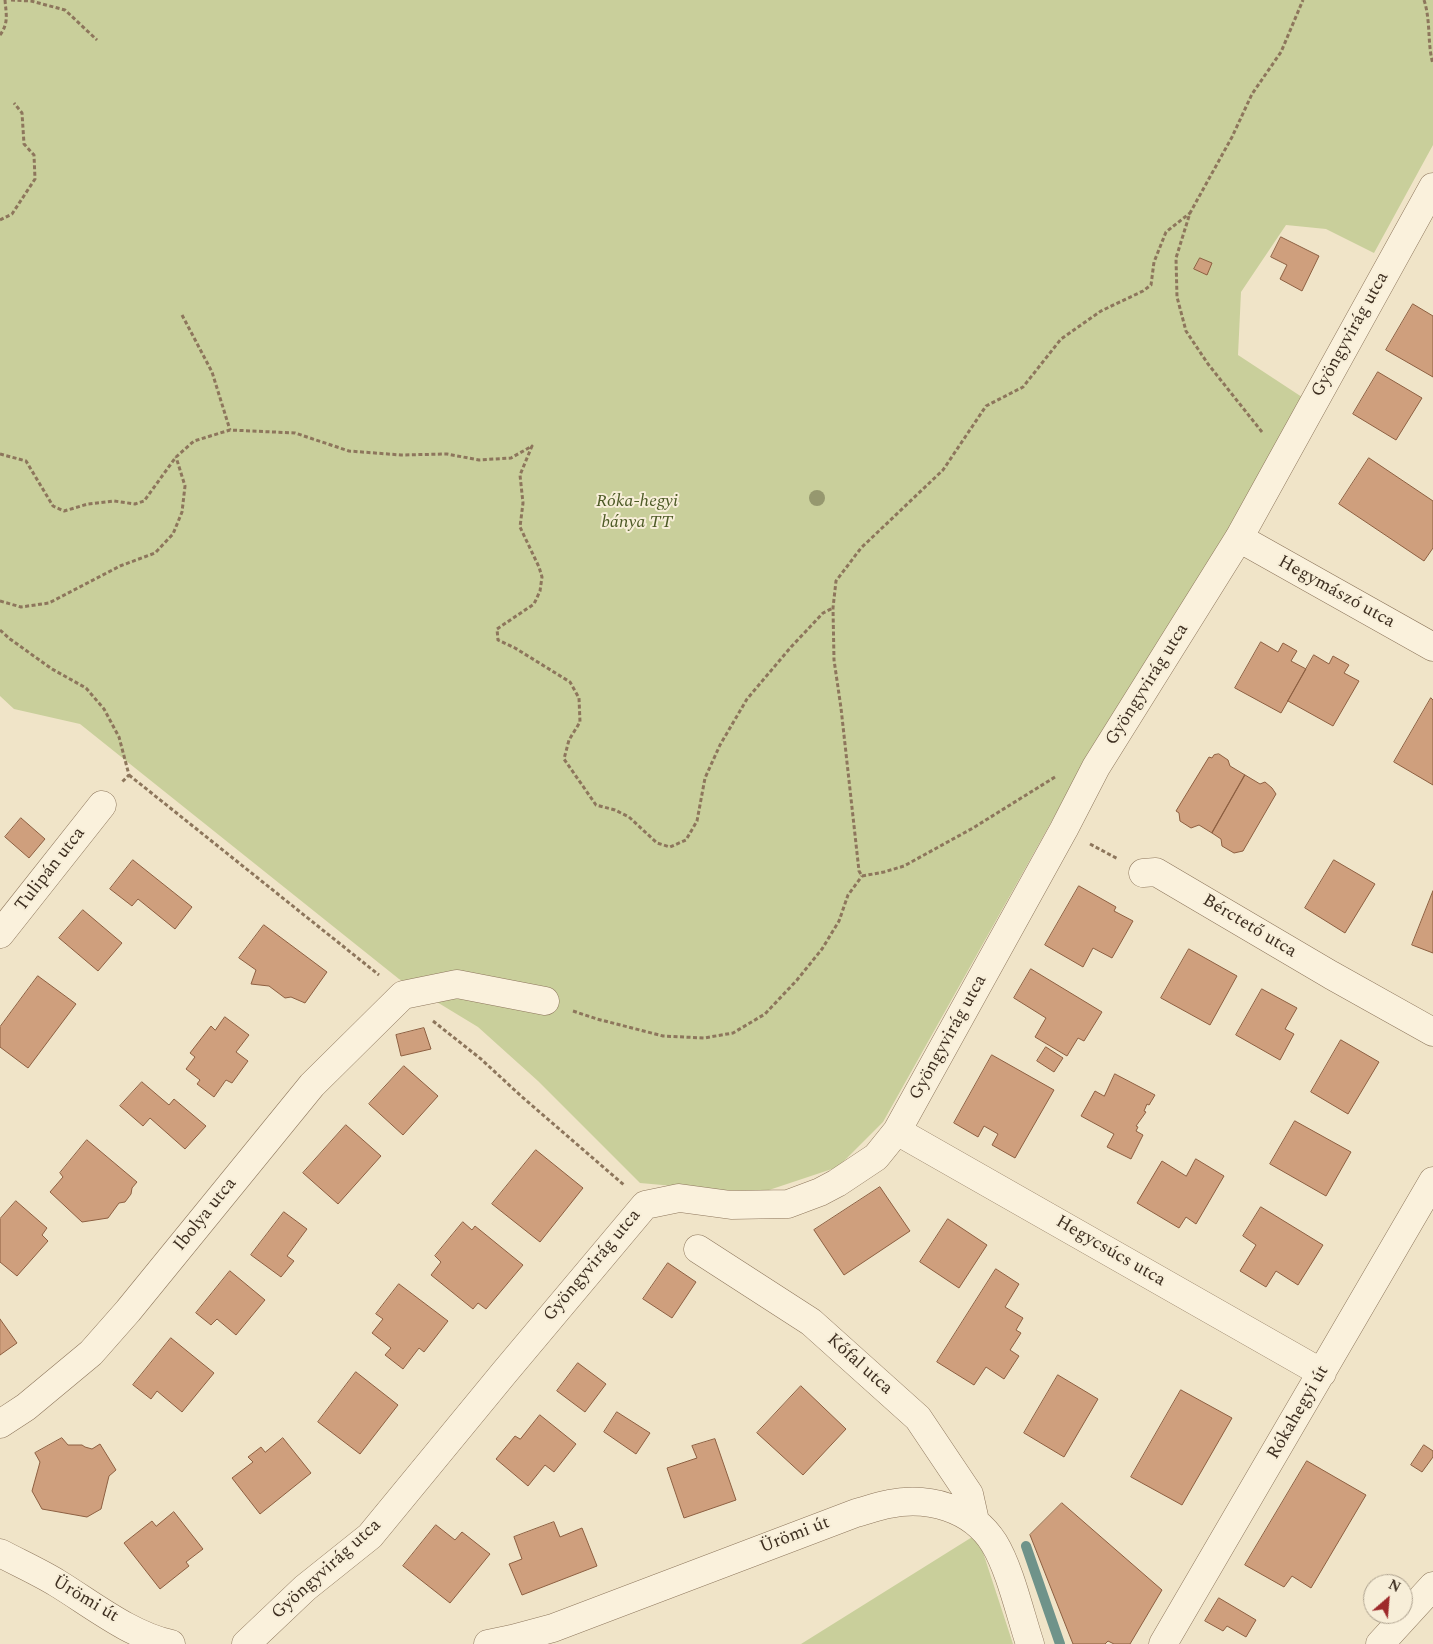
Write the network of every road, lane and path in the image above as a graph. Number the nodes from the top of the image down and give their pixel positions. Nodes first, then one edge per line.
1 (5, 0) edge
2 (11, 0) edge
3 (1303, 0) edge
4 (1424, 0) edge
5 (0, 35) edge
6 (96, 40) dead end
7 (1433, 64) edge
8 (14, 103) dead end
9 (1433, 187) edge
10 (1190, 213) junction
11 (0, 220) edge
12 (182, 315) dead end
13 (230, 430) junction
14 (0, 454) edge
15 (176, 457) junction
16 (1283, 458) junction
17 (1239, 538) junction
18 (0, 601) edge
19 (833, 608) junction
20 (0, 630) edge
21 (1433, 647) edge
22 (1096, 767) junction
23 (129, 775) junction
24 (102, 805) joint
25 (1064, 829) junction
26 (1143, 873) joint
27 (862, 876) junction
28 (0, 934) edge
29 (403, 995) junction
30 (544, 1001) joint
31 (1433, 1032) edge
32 (897, 1131) junction
33 (1433, 1181) edge
34 (645, 1204) junction
35 (698, 1249) dead end
36 (1322, 1373) junction
37 (0, 1424) edge
38 (975, 1521) junction
39 (0, 1553) edge
40 (1433, 1586) edge
41 (172, 1644) edge
42 (246, 1644) edge
43 (488, 1644) edge
44 (1030, 1644) edge
45 (1163, 1644) edge
46 (1380, 1644) edge

1 - 5 path
2 - 6 path
3 - 10 path
4 - 7 path
8 - 11 path
9 - 16 street, Gyöngyvirág utca
10 - 16 path
10 - 19 path
12 - 13 path
13 - 15 path
13 - 19 path
14 - 15 path
15 - 18 path
16 - 17 street, Gyöngyvirág utca
17 - 21 street, Hegymászó utca
17 - 22 street, Gyöngyvirág utca
19 - 27 path
20 - 23 path
22 - 25 street, Gyöngyvirág utca
22 - 27 path
23 - 24 path
23 - 29 path
24 - 28 street, Tulipán utca
25 - 26 path
25 - 32 street, Gyöngyvirág utca
26 - 31 street, Bérctető utca
27 - 30 path
29 - 30 street
29 - 34 path
29 - 37 street, Ibolya utca
32 - 34 street, Gyöngyvirág utca
32 - 36 street, Hegycsúcs utca
33 - 36 street, Rókahegyi út
34 - 42 street, Gyöngyvirág utca
35 - 38 street, Kőfal utca
36 - 45 street, Rókahegyi út
38 - 43 street, Ürömi út
38 - 44 street, Ürömi út
39 - 41 street, Ürömi út
40 - 46 street

